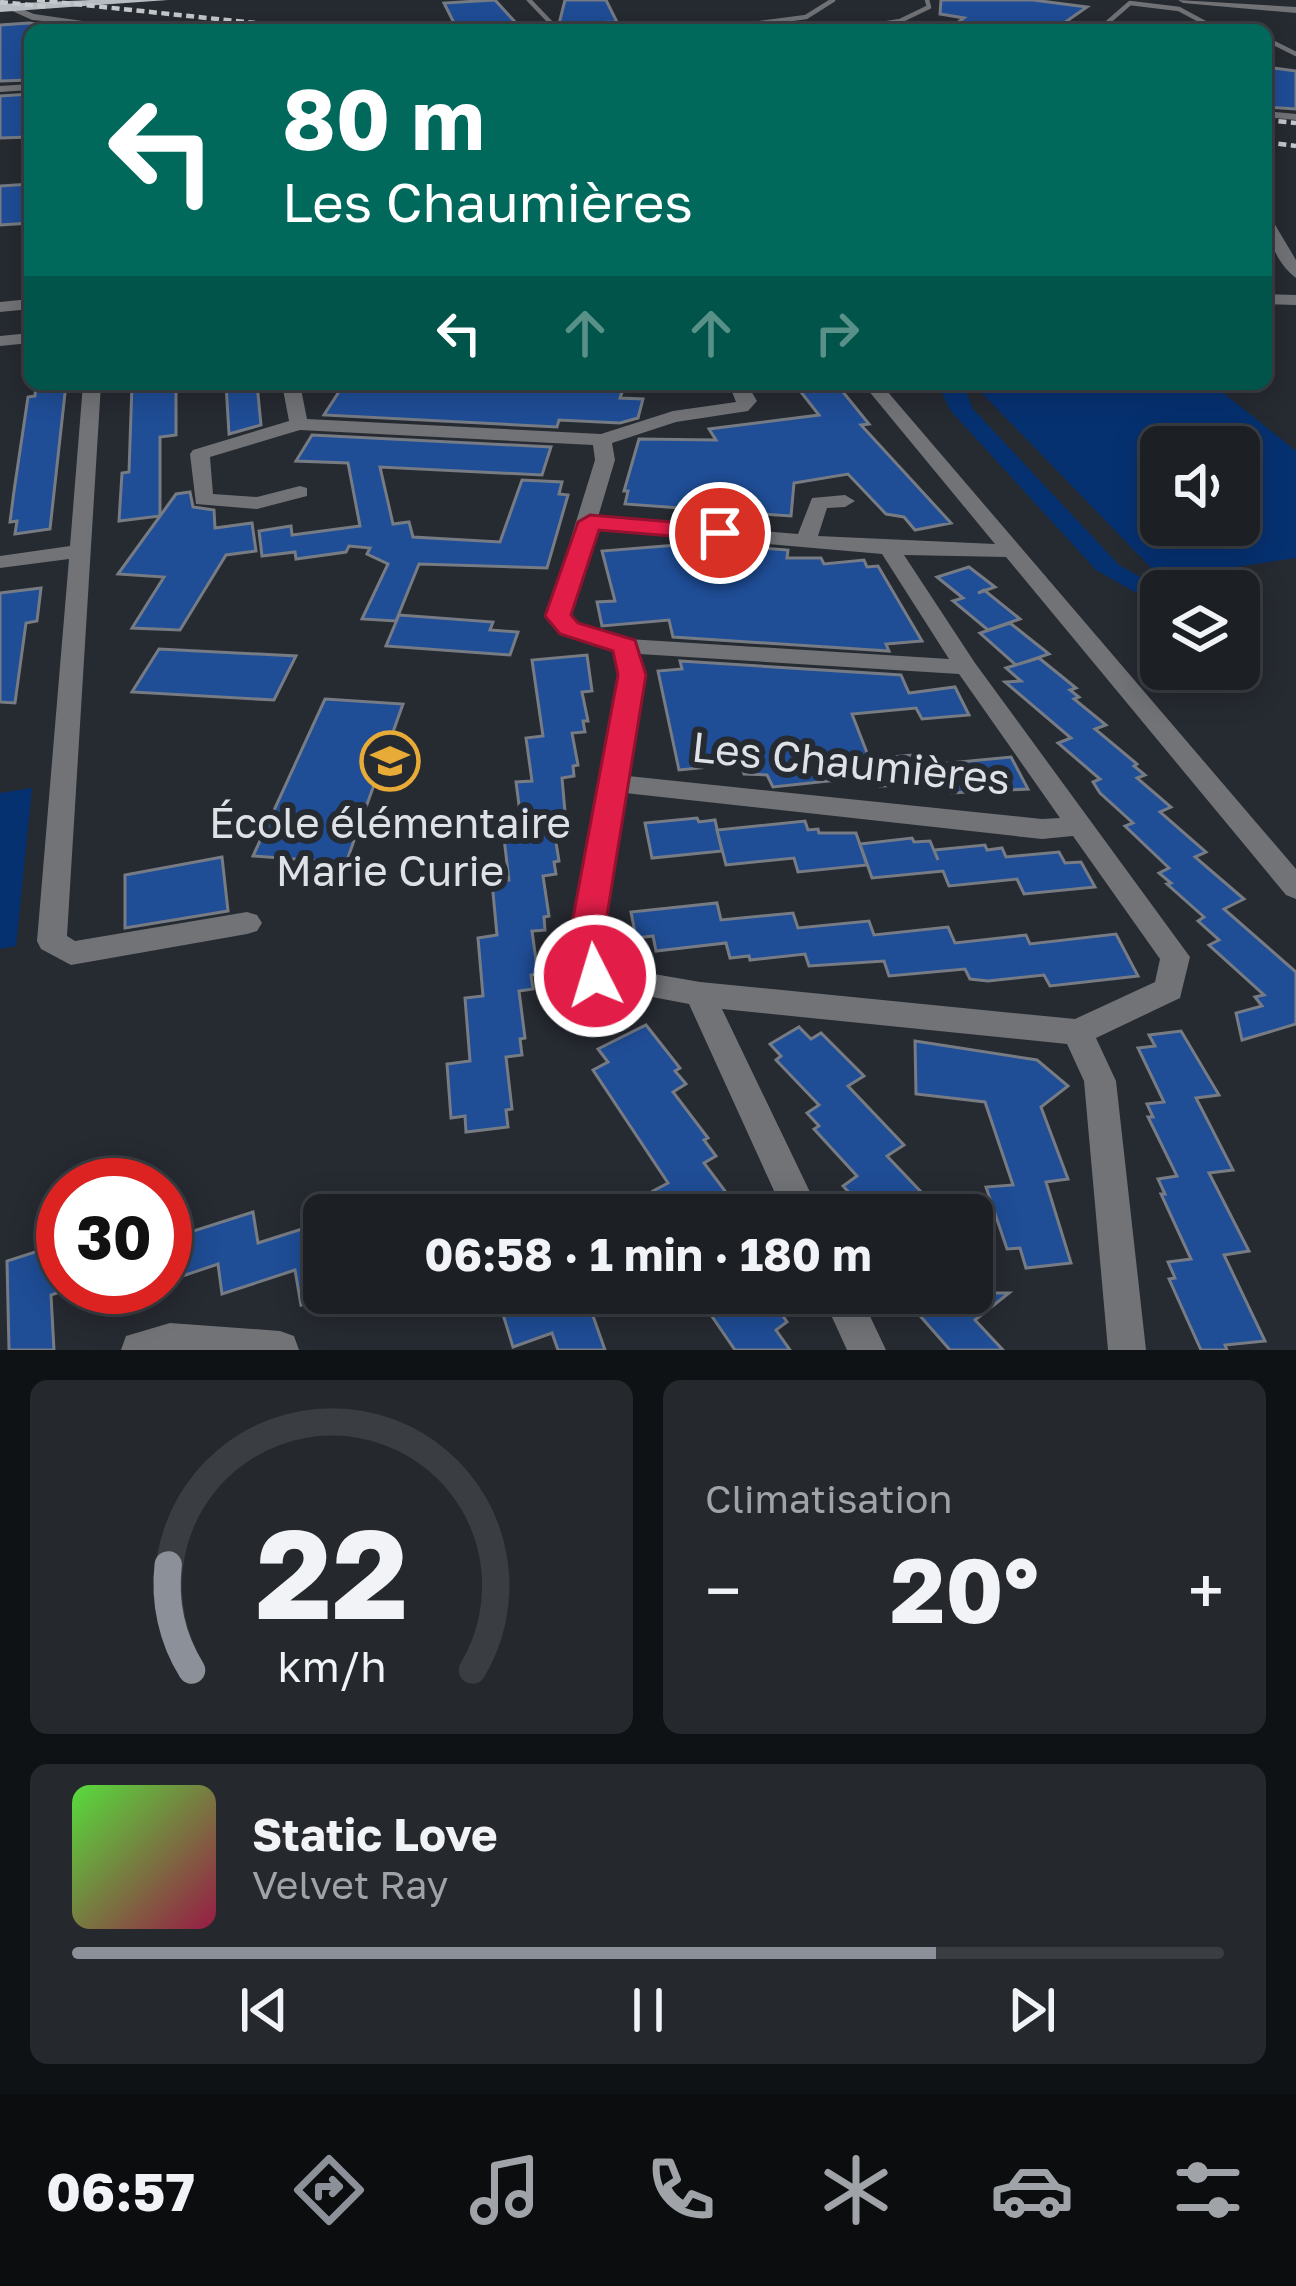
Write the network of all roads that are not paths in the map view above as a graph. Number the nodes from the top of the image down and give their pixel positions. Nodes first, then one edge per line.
1 (162, 0) edge
2 (530, 0) edge
3 (833, 0) edge
4 (927, 0) edge
5 (1202, 2) edge
6 (1181, 4) edge
7 (7, 8) edge
8 (1296, 10) edge
9 (550, 23) dead end
10 (90, 24) edge
11 (721, 24) edge
12 (886, 24) edge
13 (1106, 24) edge
14 (1210, 24) edge
15 (1272, 231) edge
16 (1296, 273) edge
17 (92, 390) edge
18 (292, 390) edge
19 (742, 390) edge
20 (877, 390) edge
21 (299, 424) junction
22 (602, 440) junction
23 (300, 493) dead end
24 (844, 501) dead end
25 (590, 522) junction
26 (806, 541) junction
27 (889, 548) junction
28 (80, 551) junction
29 (1012, 551) junction
30 (0, 562) edge
31 (626, 646) junction
32 (967, 667) junction
33 (612, 783) junction
34 (1081, 826) junction
35 (1296, 887) edge
36 (248, 923) dead end
37 (700, 994) junction
38 (1077, 1032) junction
39 (793, 1194) edge
40 (850, 1314) edge
41 (140, 1350) edge
42 (280, 1350) edge
43 (866, 1350) edge
44 (1127, 1350) edge

1 - 7 main road
2 - 9 lane
3 - 11 lane
4 - 12 lane
5 - 6 street
5 - 8 street
6 - 13 lane
6 - 14 lane
7 - 10 street
15 - 16 street
17 - 28 street
18 - 21 street
19 - 22 street
20 - 29 street
21 - 22 street
21 - 23 street
22 - 25 street
24 - 26 street
25 - 26 street
25 - 31 street
26 - 27 street
27 - 29 street
27 - 32 street, Les Chaumières
28 - 30 street
28 - 36 street
29 - 35 street
31 - 32 street
31 - 33 street
32 - 34 street, Les Chaumières
33 - 34 street, Les Chaumières
33 - 37 street
34 - 38 street, Les Chaumières
37 - 38 street
37 - 39 street
38 - 44 street
40 - 43 street
41 - 42 street

